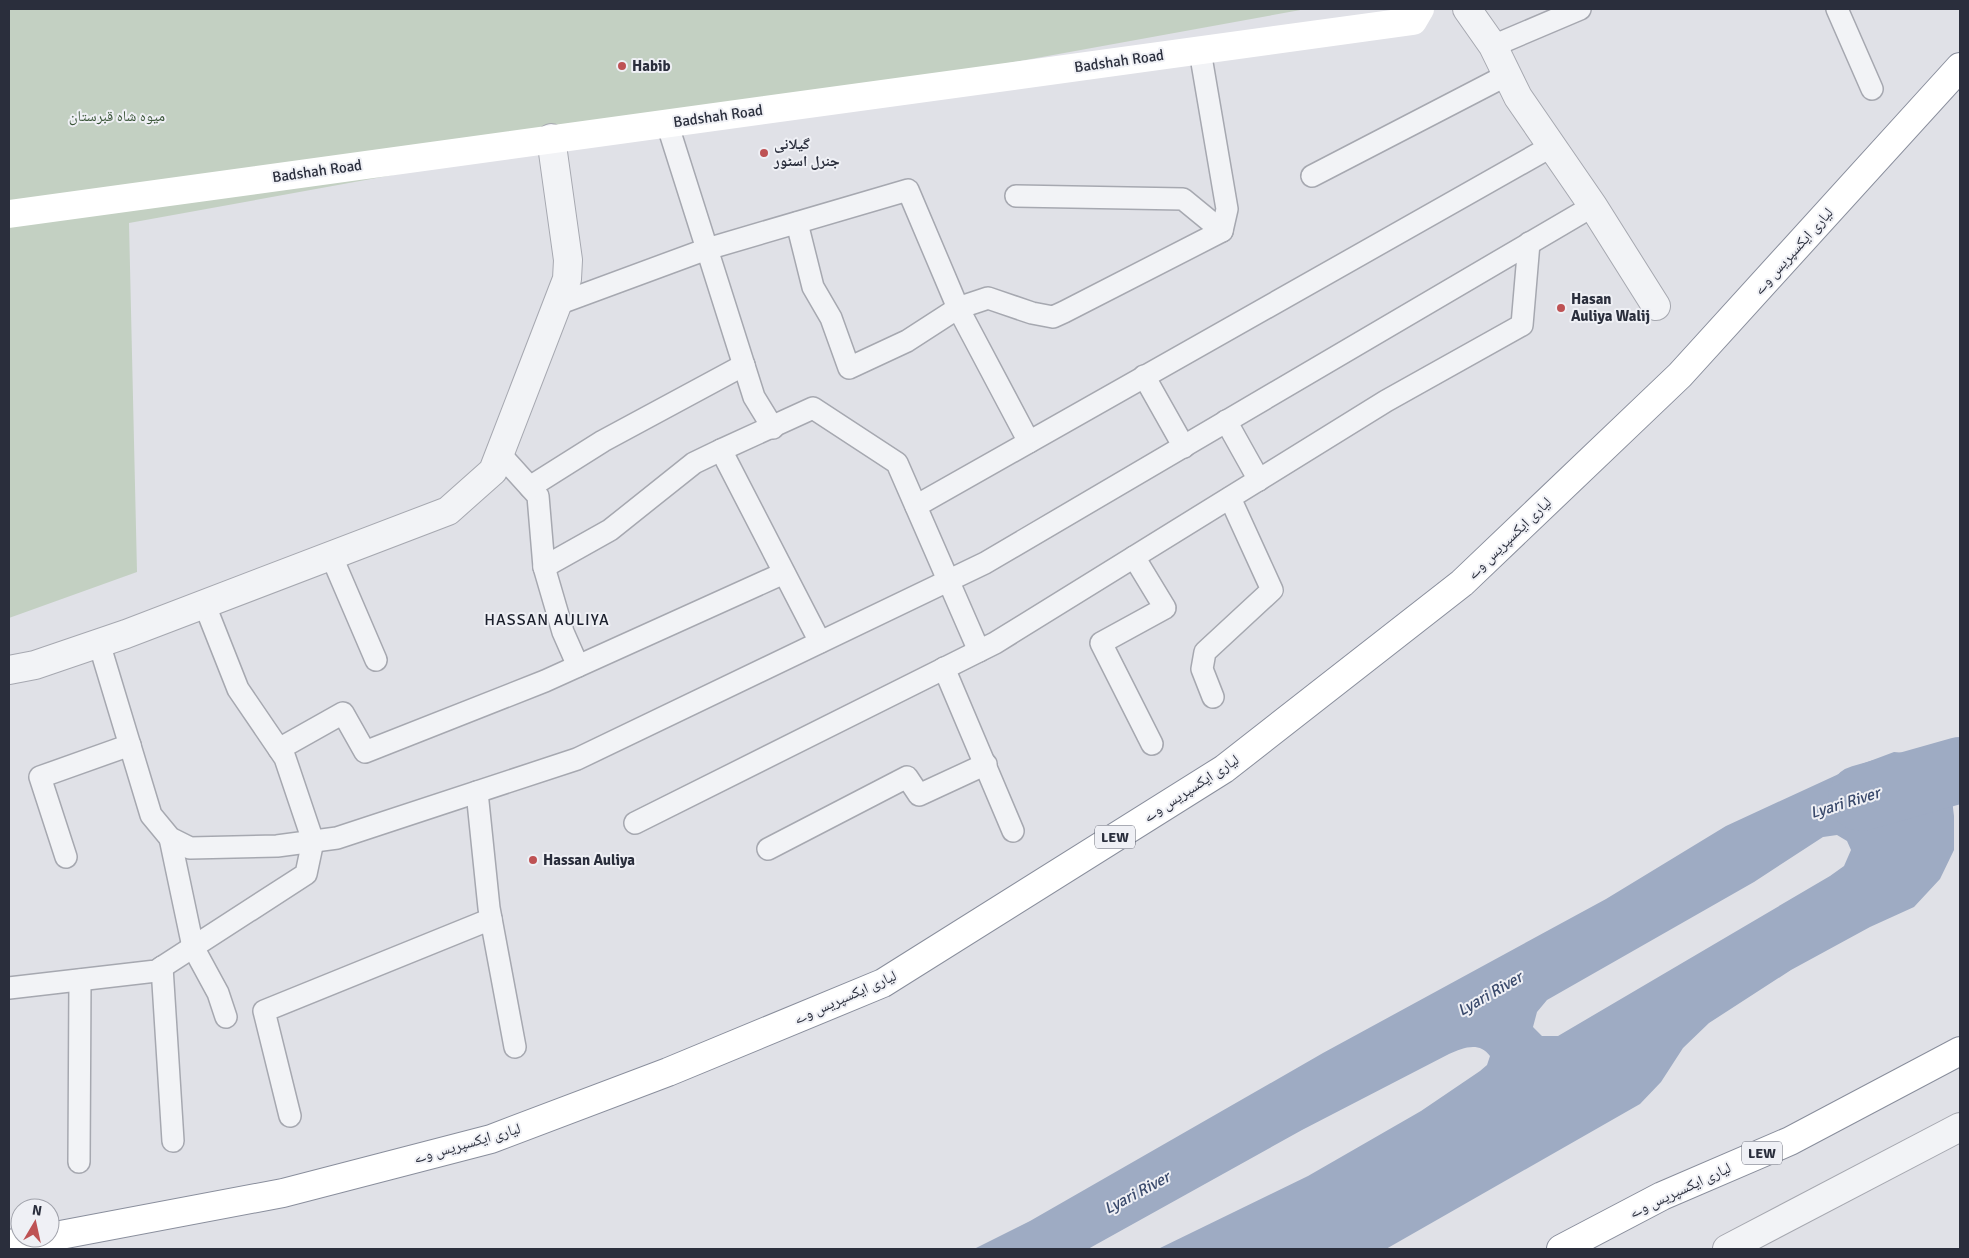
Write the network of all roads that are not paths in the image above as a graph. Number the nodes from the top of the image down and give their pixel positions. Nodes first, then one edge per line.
1 (1420, 9) edge
2 (1467, 9) edge
3 (1580, 9) edge
4 (1837, 9) edge
5 (1493, 46) junction
6 (1200, 50) junction
7 (1960, 67) edge
8 (1507, 75) junction
9 (1872, 89) dead end
10 (667, 123) junction
11 (551, 138) junction
12 (1552, 146) junction
13 (1312, 176) dead end
14 (1016, 196) dead end
15 (1593, 206) junction
16 (9, 214) edge
17 (797, 223) junction
18 (1222, 231) junction
19 (1528, 243) junction
20 (707, 249) junction
21 (558, 304) junction
22 (1656, 306) dead end
23 (958, 308) junction
24 (744, 365) junction
25 (1144, 376) junction
26 (1226, 421) junction
27 (773, 428) junction
28 (1029, 442) junction
29 (1184, 447) junction
30 (721, 450) junction
31 (500, 454) junction
32 (1259, 480) junction
33 (530, 487) junction
34 (1230, 498) junction
35 (916, 506) junction
36 (331, 555) junction
37 (1134, 557) junction
38 (544, 567) junction
39 (784, 573) junction
40 (949, 580) junction
41 (204, 603) junction
42 (99, 642) junction
43 (820, 642) junction
44 (980, 651) junction
45 (376, 660) dead end
46 (578, 666) junction
47 (944, 668) junction
48 (9, 670) edge
49 (1213, 697) dead end
50 (1152, 744) dead end
51 (130, 745) junction
52 (279, 749) junction
53 (986, 764) junction
54 (477, 792) junction
55 (636, 823) dead end
56 (1013, 831) dead end
57 (170, 838) junction
58 (313, 841) junction
59 (768, 849) dead end
60 (66, 857) dead end
61 (491, 920) junction
62 (193, 948) junction
63 (162, 967) junction
64 (80, 980) junction
65 (9, 988) edge
66 (226, 1017) dead end
67 (515, 1048) dead end
68 (1960, 1051) edge
69 (290, 1116) dead end
70 (1960, 1127) edge
71 (173, 1141) dead end
72 (79, 1162) dead end
73 (60, 1235) edge
74 (1739, 1247) edge
75 (1561, 1249) edge

1 - 6 main road, Badshah Road
2 - 5 street
3 - 5 lane
4 - 9 lane
5 - 8 street
6 - 10 main road, Badshah Road
6 - 18 lane
7 - 73 main road, لیاری ایکسپریس وے / LEW
8 - 12 street
8 - 13 lane
10 - 11 main road, Badshah Road
10 - 20 lane
11 - 16 main road, Badshah Road
11 - 21 street
12 - 15 street
12 - 25 lane
14 - 18 lane
15 - 19 lane
15 - 22 street
17 - 20 lane
17 - 23 lane
17 - 23 lane
18 - 23 lane
19 - 26 lane
19 - 32 lane
20 - 21 lane
20 - 24 lane
21 - 31 street
23 - 28 lane
24 - 27 lane
24 - 33 lane
25 - 28 lane
25 - 29 lane
26 - 29 lane
26 - 32 lane
27 - 30 lane
27 - 35 lane
28 - 35 lane
29 - 40 lane
30 - 38 lane
30 - 39 lane
31 - 33 lane
31 - 36 street
32 - 34 lane
33 - 38 lane
34 - 37 lane
34 - 49 lane
35 - 40 lane
36 - 41 street
36 - 45 lane
37 - 44 lane
37 - 50 lane
38 - 46 lane
39 - 43 lane
39 - 46 lane
40 - 43 lane
40 - 44 lane
41 - 42 street
41 - 52 lane
42 - 48 street
42 - 51 lane
43 - 54 lane
44 - 47 lane
46 - 52 lane
47 - 53 lane
47 - 55 lane
51 - 57 lane
51 - 60 lane
52 - 58 lane
53 - 56 lane
53 - 59 lane
54 - 58 lane
54 - 61 lane
57 - 58 lane
57 - 62 lane
58 - 62 lane
61 - 67 lane
61 - 69 lane
62 - 63 lane
62 - 66 lane
63 - 64 lane
63 - 71 lane
64 - 65 lane
64 - 72 lane
68 - 75 main road, لیاری ایکسپریس وے / LEW
70 - 74 street

